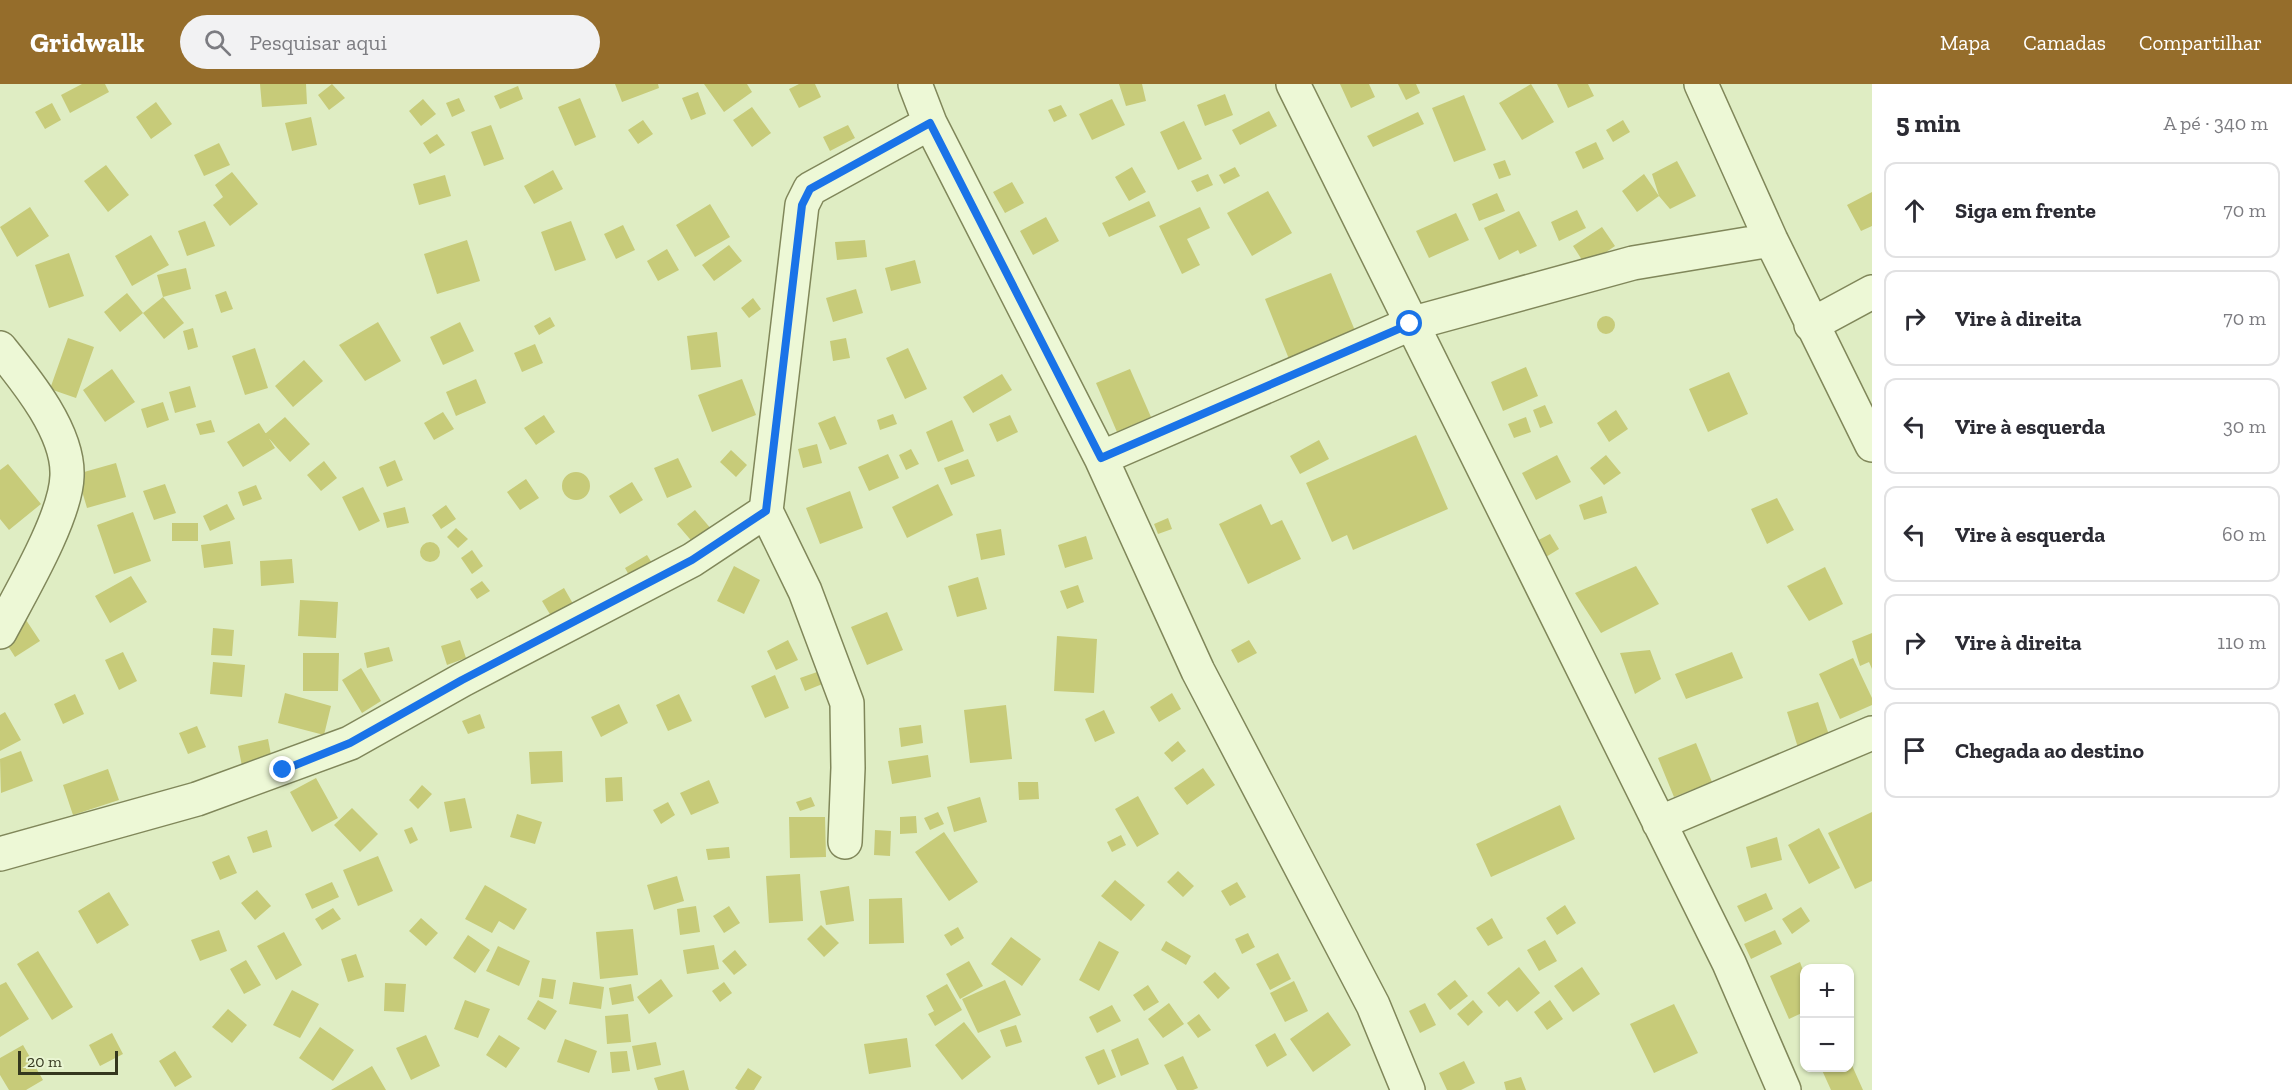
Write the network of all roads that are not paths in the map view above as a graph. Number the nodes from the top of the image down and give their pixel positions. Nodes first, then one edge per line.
1 (915, 84) edge
2 (1293, 84) edge
3 (1701, 84) edge
4 (930, 123) junction
5 (1771, 240) junction
6 (1872, 292) edge
7 (1410, 324) junction
8 (1811, 325) junction
9 (0, 348) edge
10 (1872, 445) edge
11 (1101, 458) junction
12 (766, 511) junction
13 (0, 632) edge
14 (1872, 733) edge
15 (1659, 823) junction
16 (845, 842) dead end
17 (0, 854) edge
18 (1408, 1090) edge
19 (1784, 1090) edge

1 - 4 street
2 - 7 street
3 - 5 street
4 - 11 street
4 - 12 street
5 - 7 street
5 - 8 street
6 - 8 street
7 - 11 street
7 - 15 street
8 - 10 street
9 - 13 street
11 - 18 street
12 - 16 street
12 - 17 street
14 - 15 street
15 - 19 street

